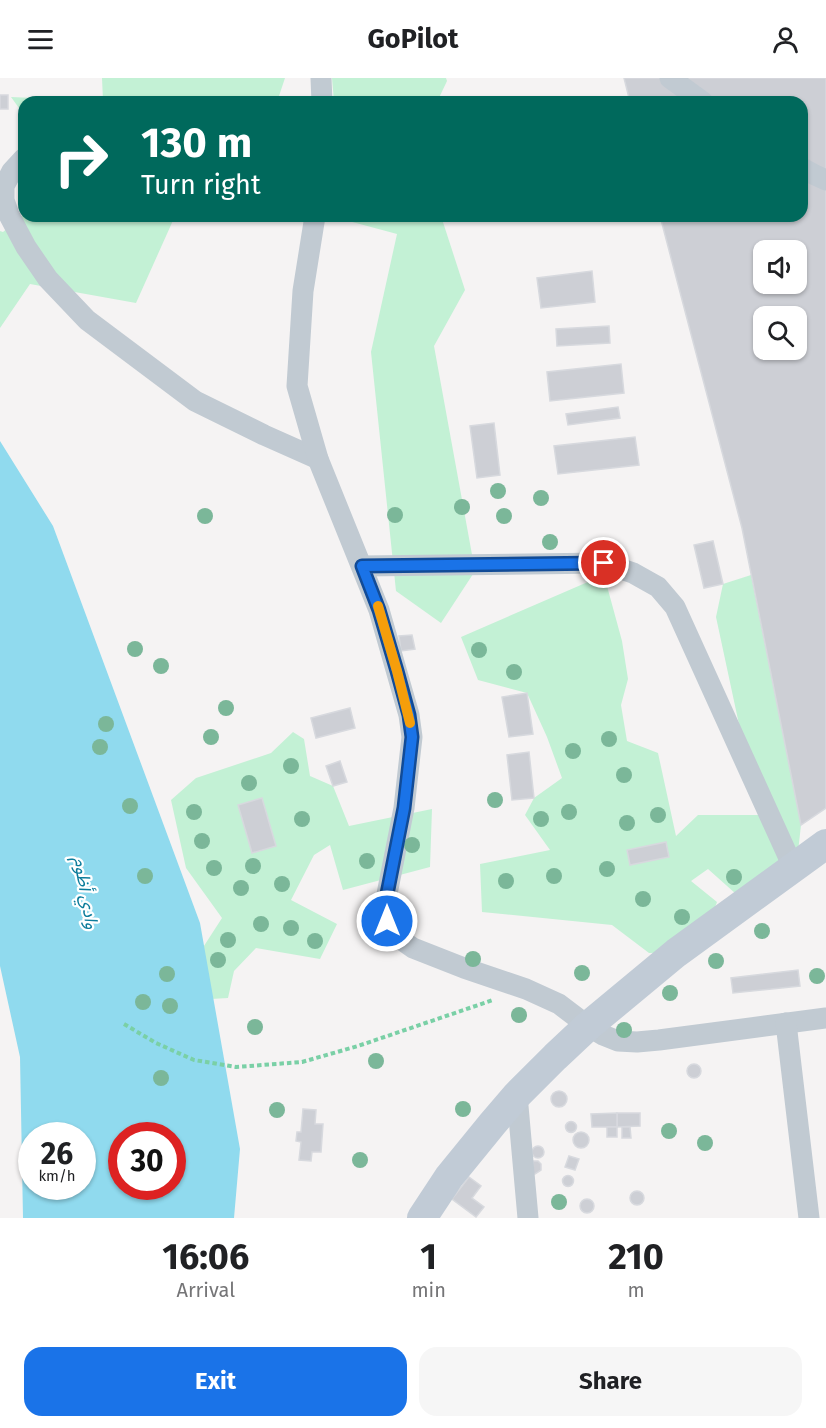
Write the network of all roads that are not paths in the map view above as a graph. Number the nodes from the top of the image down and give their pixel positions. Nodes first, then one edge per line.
1 (321, 78) edge
2 (670, 78) edge
3 (322, 96) edge
4 (695, 96) edge
5 (18, 164) edge
6 (808, 172) edge
7 (826, 180) edge
8 (314, 222) edge
9 (318, 459) junction
10 (362, 566) junction
11 (826, 844) edge
12 (793, 867) junction
13 (826, 1018) edge
14 (786, 1023) junction
15 (588, 1026) junction
16 (517, 1095) junction
17 (422, 1218) edge
18 (528, 1218) edge
19 (810, 1218) edge

1 - 3 street
2 - 4 street
5 - 9 street
6 - 7 street
8 - 9 street
9 - 10 street
10 - 12 street
10 - 15 street
11 - 12 main road
12 - 15 main road
13 - 14 street
14 - 15 street
14 - 19 street
15 - 16 main road
16 - 17 main road
16 - 18 street

